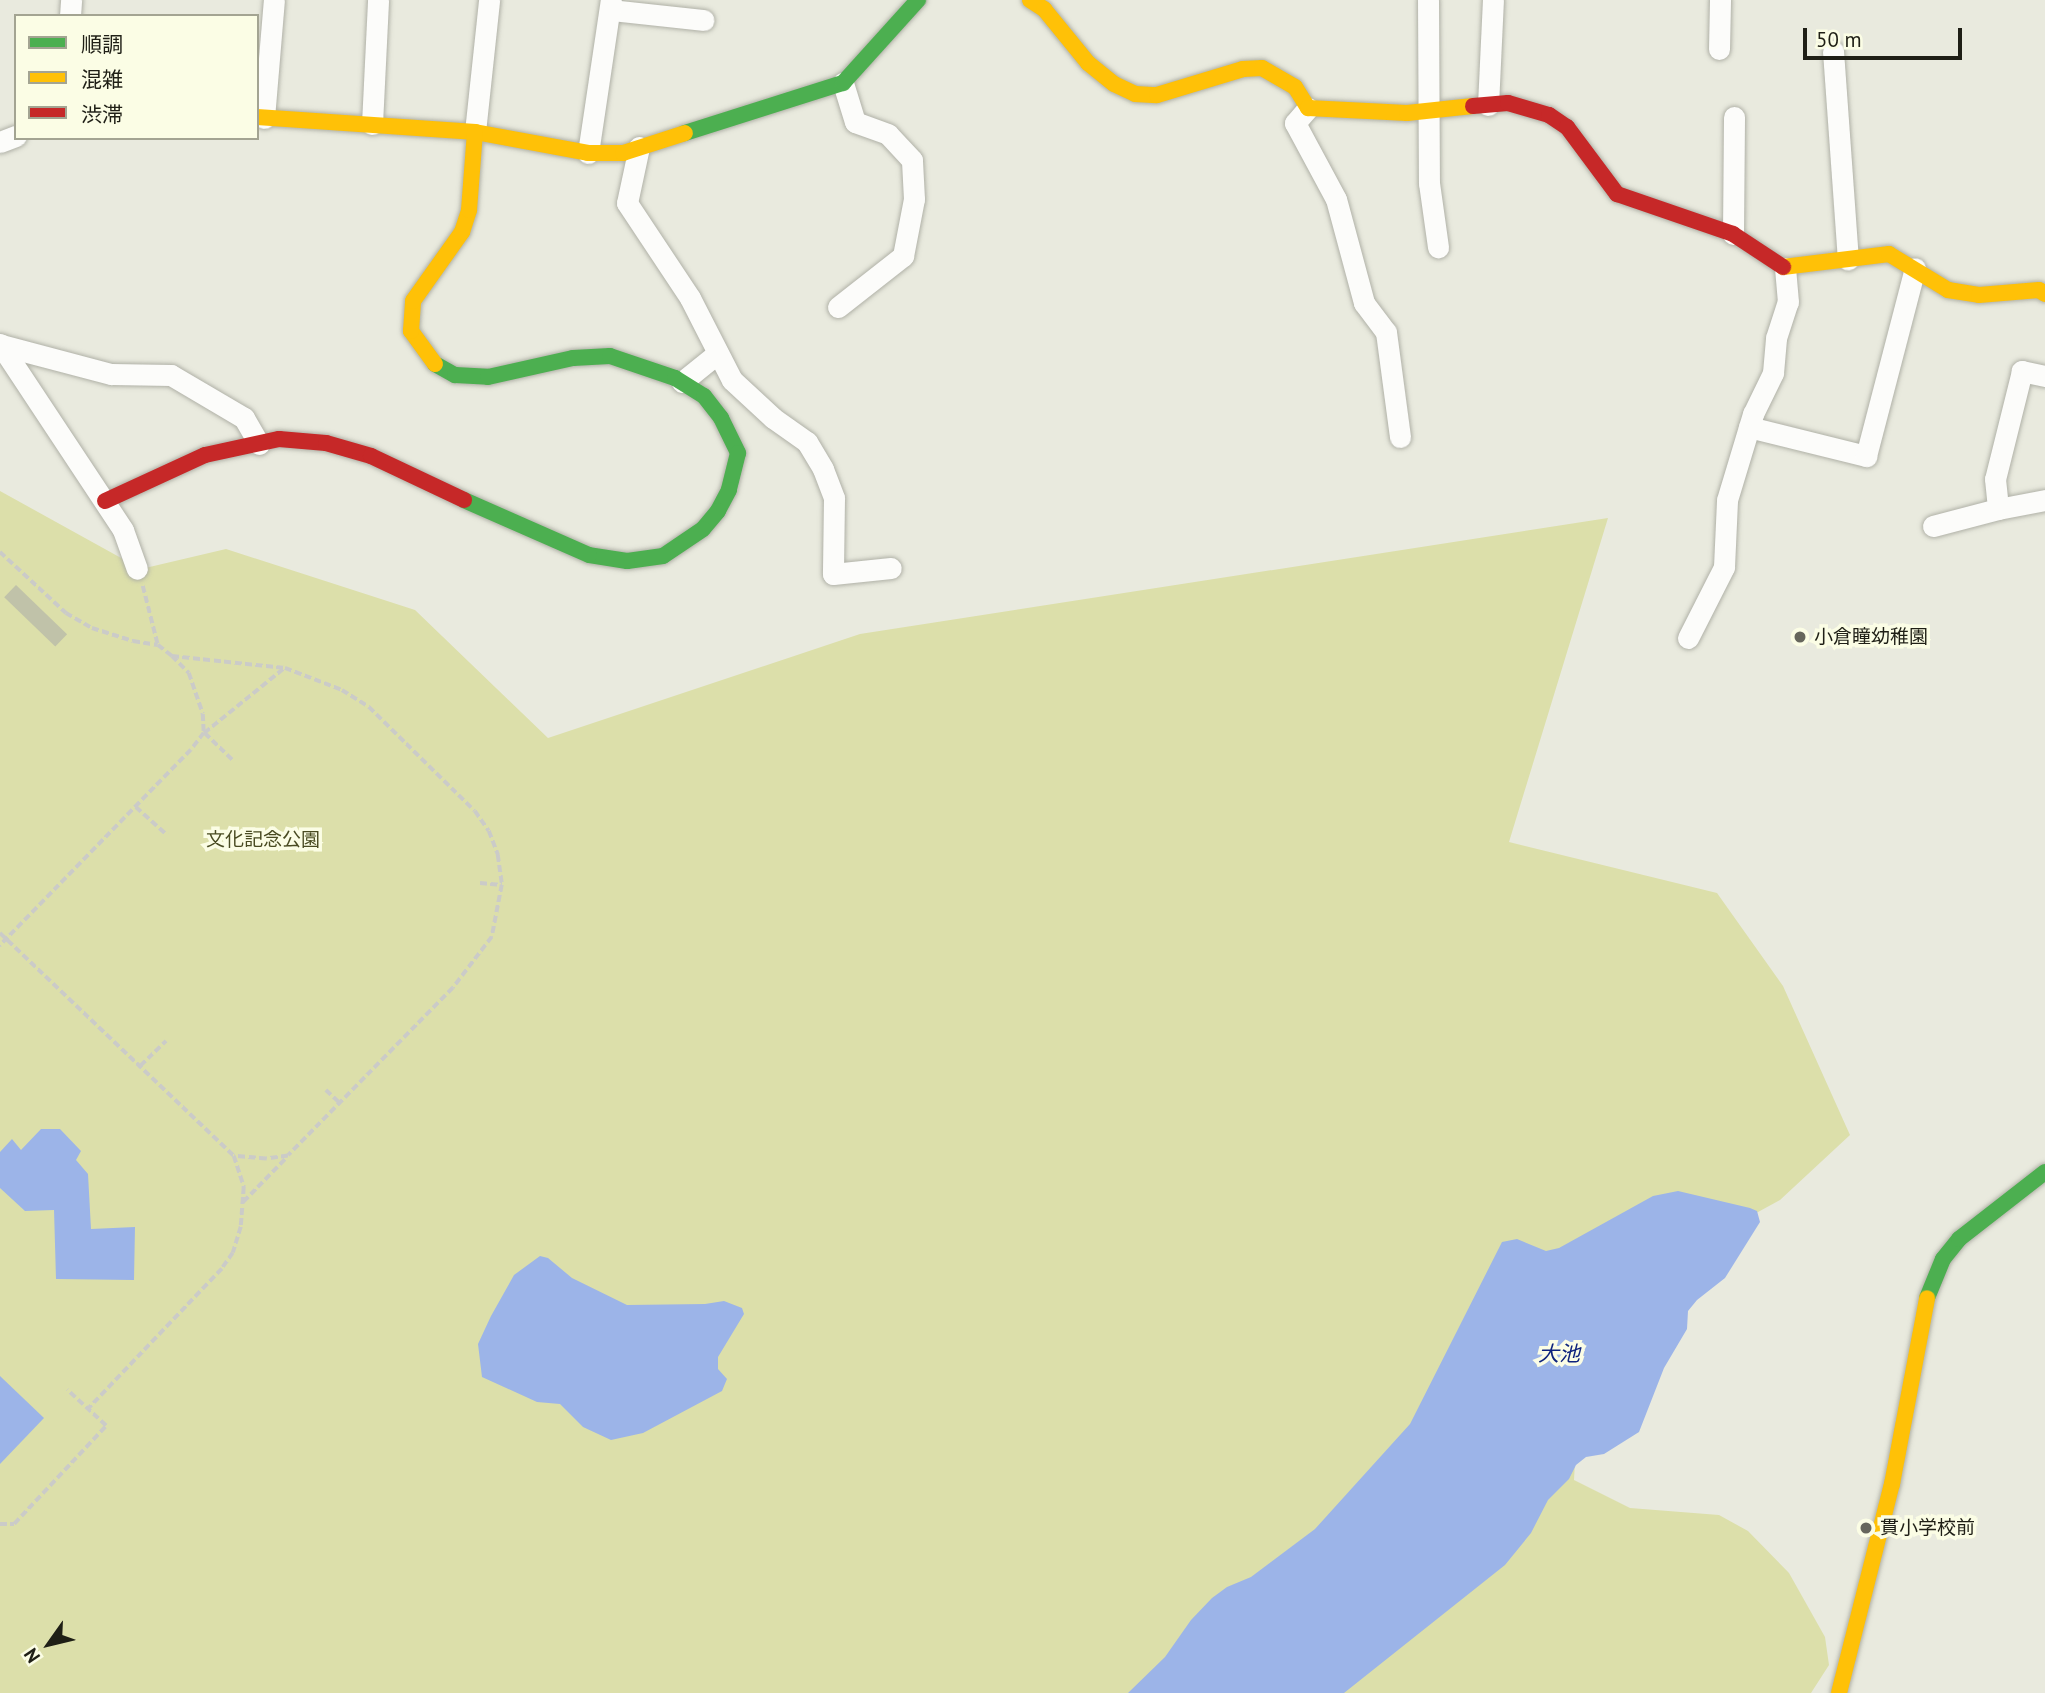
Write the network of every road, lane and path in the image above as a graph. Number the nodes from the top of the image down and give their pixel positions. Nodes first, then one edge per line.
1 (274, 0) edge
2 (378, 0) edge
3 (489, 0) edge
4 (918, 0) edge
5 (1030, 0) edge
6 (1428, 0) edge
7 (1493, 0) edge
8 (1720, 0) edge
9 (611, 5) edge
10 (703, 20) dead end
11 (1719, 49) dead end
12 (1833, 51) dead end
13 (843, 83) junction
14 (1488, 105) junction
15 (1308, 108) junction
16 (1427, 111) junction
17 (1734, 117) dead end
18 (261, 118) edge
19 (372, 124) junction
20 (475, 132) junction
21 (639, 147) junction
22 (587, 153) junction
23 (1733, 234) junction
24 (1438, 247) dead end
25 (1848, 260) junction
26 (1785, 268) junction
27 (1915, 268) junction
28 (2045, 294) edge
29 (838, 307) dead end
30 (0, 345) edge
31 (718, 353) junction
32 (2045, 376) edge
33 (682, 382) junction
34 (1749, 428) junction
35 (1400, 437) dead end
36 (259, 444) junction
37 (2045, 500) edge
38 (105, 501) junction
39 (1998, 509) junction
40 (1933, 526) dead end
41 (0, 552) edge
42 (891, 568) dead end
43 (137, 569) joint
44 (1689, 638) dead end
45 (158, 645) junction
46 (173, 656) junction
47 (285, 668) junction
48 (204, 733) junction
49 (232, 760) dead end
50 (136, 807) junction
51 (167, 835) dead end
52 (480, 883) dead end
53 (502, 885) junction
54 (0, 933) edge
55 (7, 939) junction
56 (0, 946) edge
57 (166, 1041) dead end
58 (140, 1066) junction
59 (326, 1090) dead end
60 (340, 1103) junction
61 (234, 1156) junction
62 (288, 1156) junction
63 (2045, 1171) edge
64 (243, 1202) junction
65 (67, 1390) dead end
66 (88, 1409) junction
67 (0, 1524) edge
68 (1839, 1693) edge

1 - 18 street
2 - 19 street
3 - 20 street
4 - 13 street
5 - 15 street
6 - 16 street
7 - 14 street
8 - 11 street
9 - 10 street
9 - 22 street
12 - 25 street
13 - 21 street
13 - 29 street
14 - 16 street
14 - 23 street
15 - 16 street
15 - 35 street
16 - 24 street
17 - 23 street
18 - 19 street
19 - 20 street
20 - 22 street
20 - 33 street
21 - 22 street
21 - 31 street
23 - 26 street
25 - 26 street
25 - 27 street
26 - 34 street
27 - 28 street
27 - 34 street
30 - 36 street
30 - 38 street
31 - 33 street
31 - 42 street
32 - 39 street
33 - 36 street
34 - 44 street
36 - 38 street
37 - 39 street
38 - 43 street
39 - 40 street
41 - 45 path
43 - 45 path
45 - 46 path
46 - 47 path
46 - 48 path
47 - 48 path
47 - 53 path
48 - 49 path
48 - 50 path
50 - 51 path
50 - 55 path
52 - 53 path
53 - 60 path
54 - 55 path
55 - 56 path
55 - 58 path
57 - 58 path
58 - 61 path
59 - 60 path
60 - 62 path
61 - 62 path
61 - 64 path
62 - 64 path
63 - 68 street
64 - 66 path
65 - 66 path
66 - 67 path

